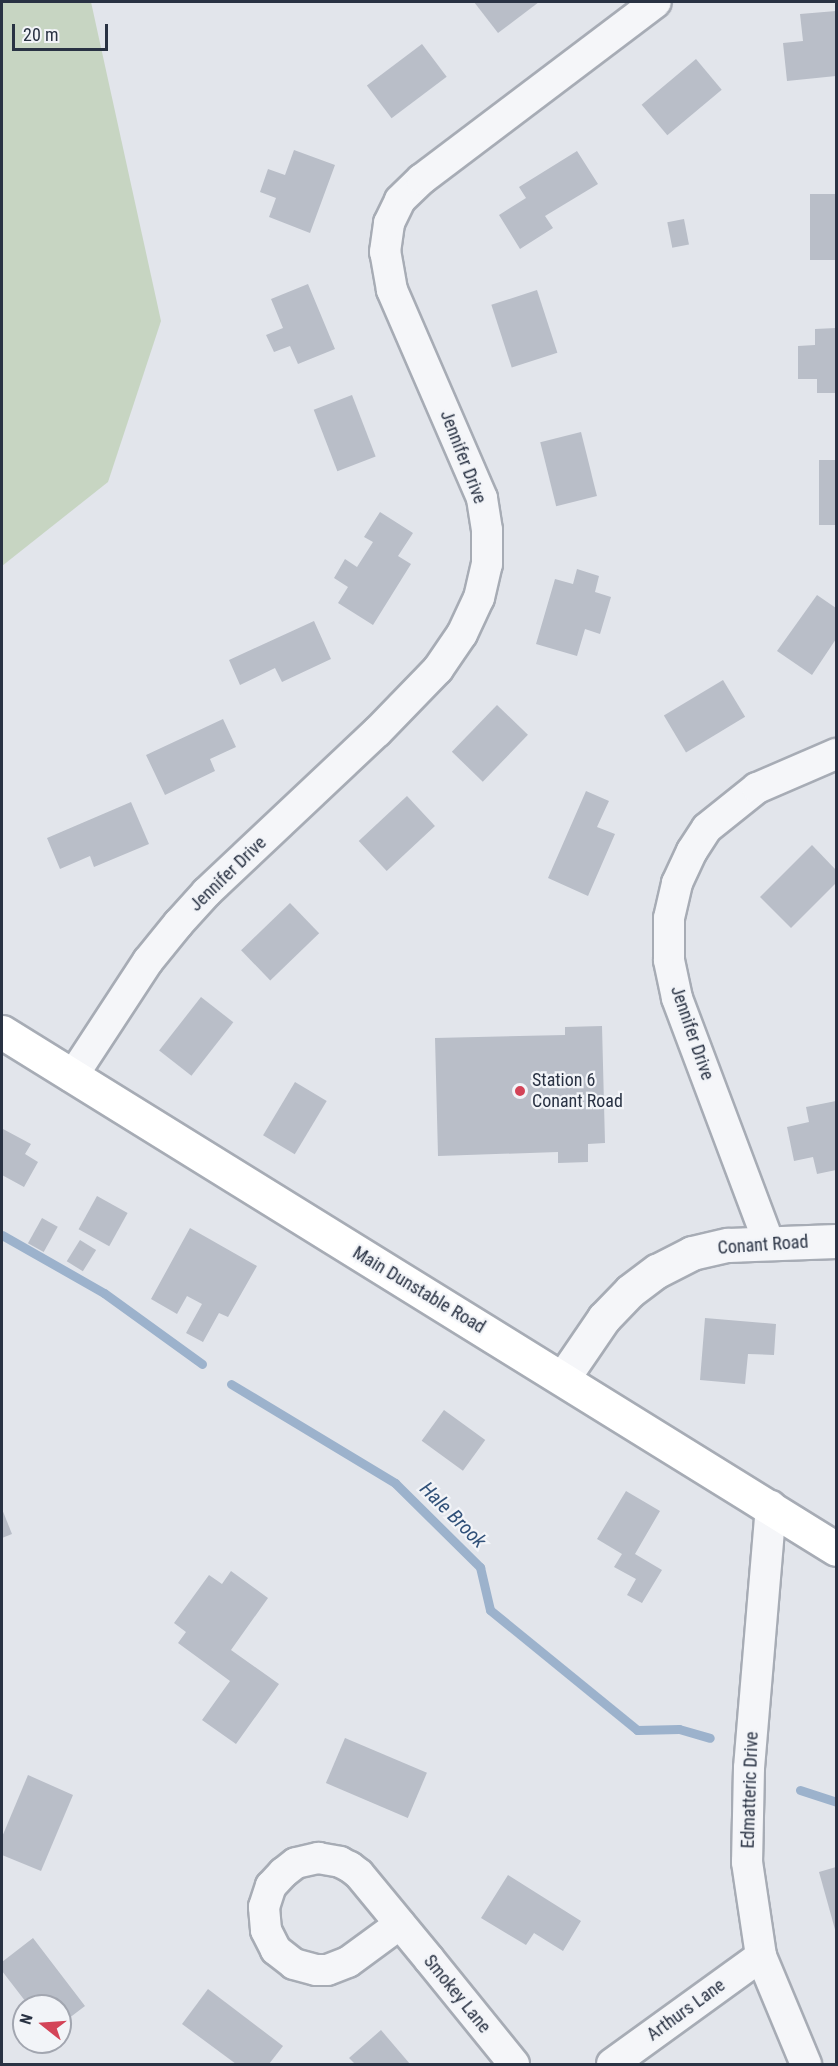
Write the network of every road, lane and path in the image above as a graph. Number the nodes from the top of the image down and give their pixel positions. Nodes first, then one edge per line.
1 (656, 2) edge
2 (837, 754) edge
3 (2, 1032) edge
4 (72, 1077) junction
5 (837, 1241) edge
6 (769, 1243) junction
7 (563, 1378) junction
8 (771, 1506) junction
9 (837, 1549) edge
10 (400, 1924) dead end
11 (761, 1956) junction
12 (514, 2064) edge
13 (612, 2064) edge
14 (806, 2064) edge

1 - 4 street, Jennifer Drive
2 - 6 street, Jennifer Drive
3 - 4 main road, Main Dunstable Road
4 - 7 main road, Main Dunstable Road
5 - 6 street, Conant Road
6 - 7 street, Conant Road
7 - 8 main road, Main Dunstable Road
8 - 9 main road, Main Dunstable Road
8 - 11 street, Edmatteric Drive
10 - 12 street, Smokey Lane
11 - 13 street, Arthurs Lane
11 - 14 street, Edmatteric Drive

